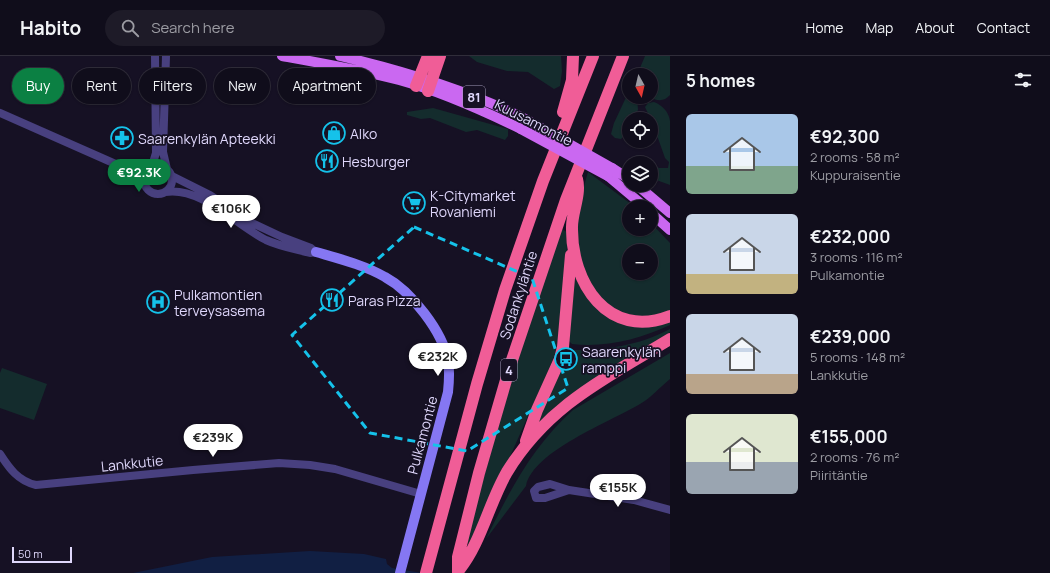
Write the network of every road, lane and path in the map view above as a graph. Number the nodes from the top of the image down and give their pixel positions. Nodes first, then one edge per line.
1 (155, 56) edge
2 (166, 56) edge
3 (282, 56) edge
4 (340, 56) edge
5 (428, 56) edge
6 (440, 56) edge
7 (573, 56) edge
8 (593, 56) edge
9 (623, 56) edge
10 (424, 84) junction
11 (0, 113) edge
12 (567, 123) junction
13 (151, 169) junction
14 (610, 172) junction
15 (169, 173) junction
16 (576, 174) junction
17 (622, 176) edge
18 (145, 177) junction
19 (166, 192) junction
20 (644, 192) edge
21 (637, 200) edge
22 (670, 213) edge
23 (658, 219) edge
24 (670, 230) edge
25 (573, 244) junction
26 (316, 252) junction
27 (670, 316) edge
28 (670, 339) edge
29 (524, 446) junction
30 (0, 454) edge
31 (569, 490) dead end
32 (421, 494) junction
33 (670, 510) edge
34 (427, 568) edge
35 (459, 571) edge
36 (400, 573) edge

1 - 13 street
2 - 15 street
3 - 10 main road, Kuusamontie / 81
4 - 10 main road, Kuusamontie / 81
5 - 10 highway
6 - 10 highway
7 - 12 highway
8 - 12 highway, Sodankyläntie / 4
9 - 16 highway, Sodankyläntie / 4
10 - 14 main road, Kuusamontie / 81, bridge
10 - 14 main road, Kuusamontie / 81, bridge
11 - 18 street
12 - 34 highway, Sodankyläntie / 4
13 - 15 street
13 - 18 street
14 - 17 main road, 81
14 - 21 main road, 81
15 - 19 street
15 - 26 street, Pulkamontie
16 - 25 highway
16 - 35 highway, Sodankyläntie / 4
18 - 19 street
19 - 26 street, Pulkamontie
20 - 22 main road
23 - 24 main road
25 - 27 highway
25 - 29 highway
26 - 32 street, Pulkamontie
28 - 29 highway
29 - 35 highway
30 - 32 street, Lankkutie
31 - 33 street
32 - 36 street, Pulkamontie

